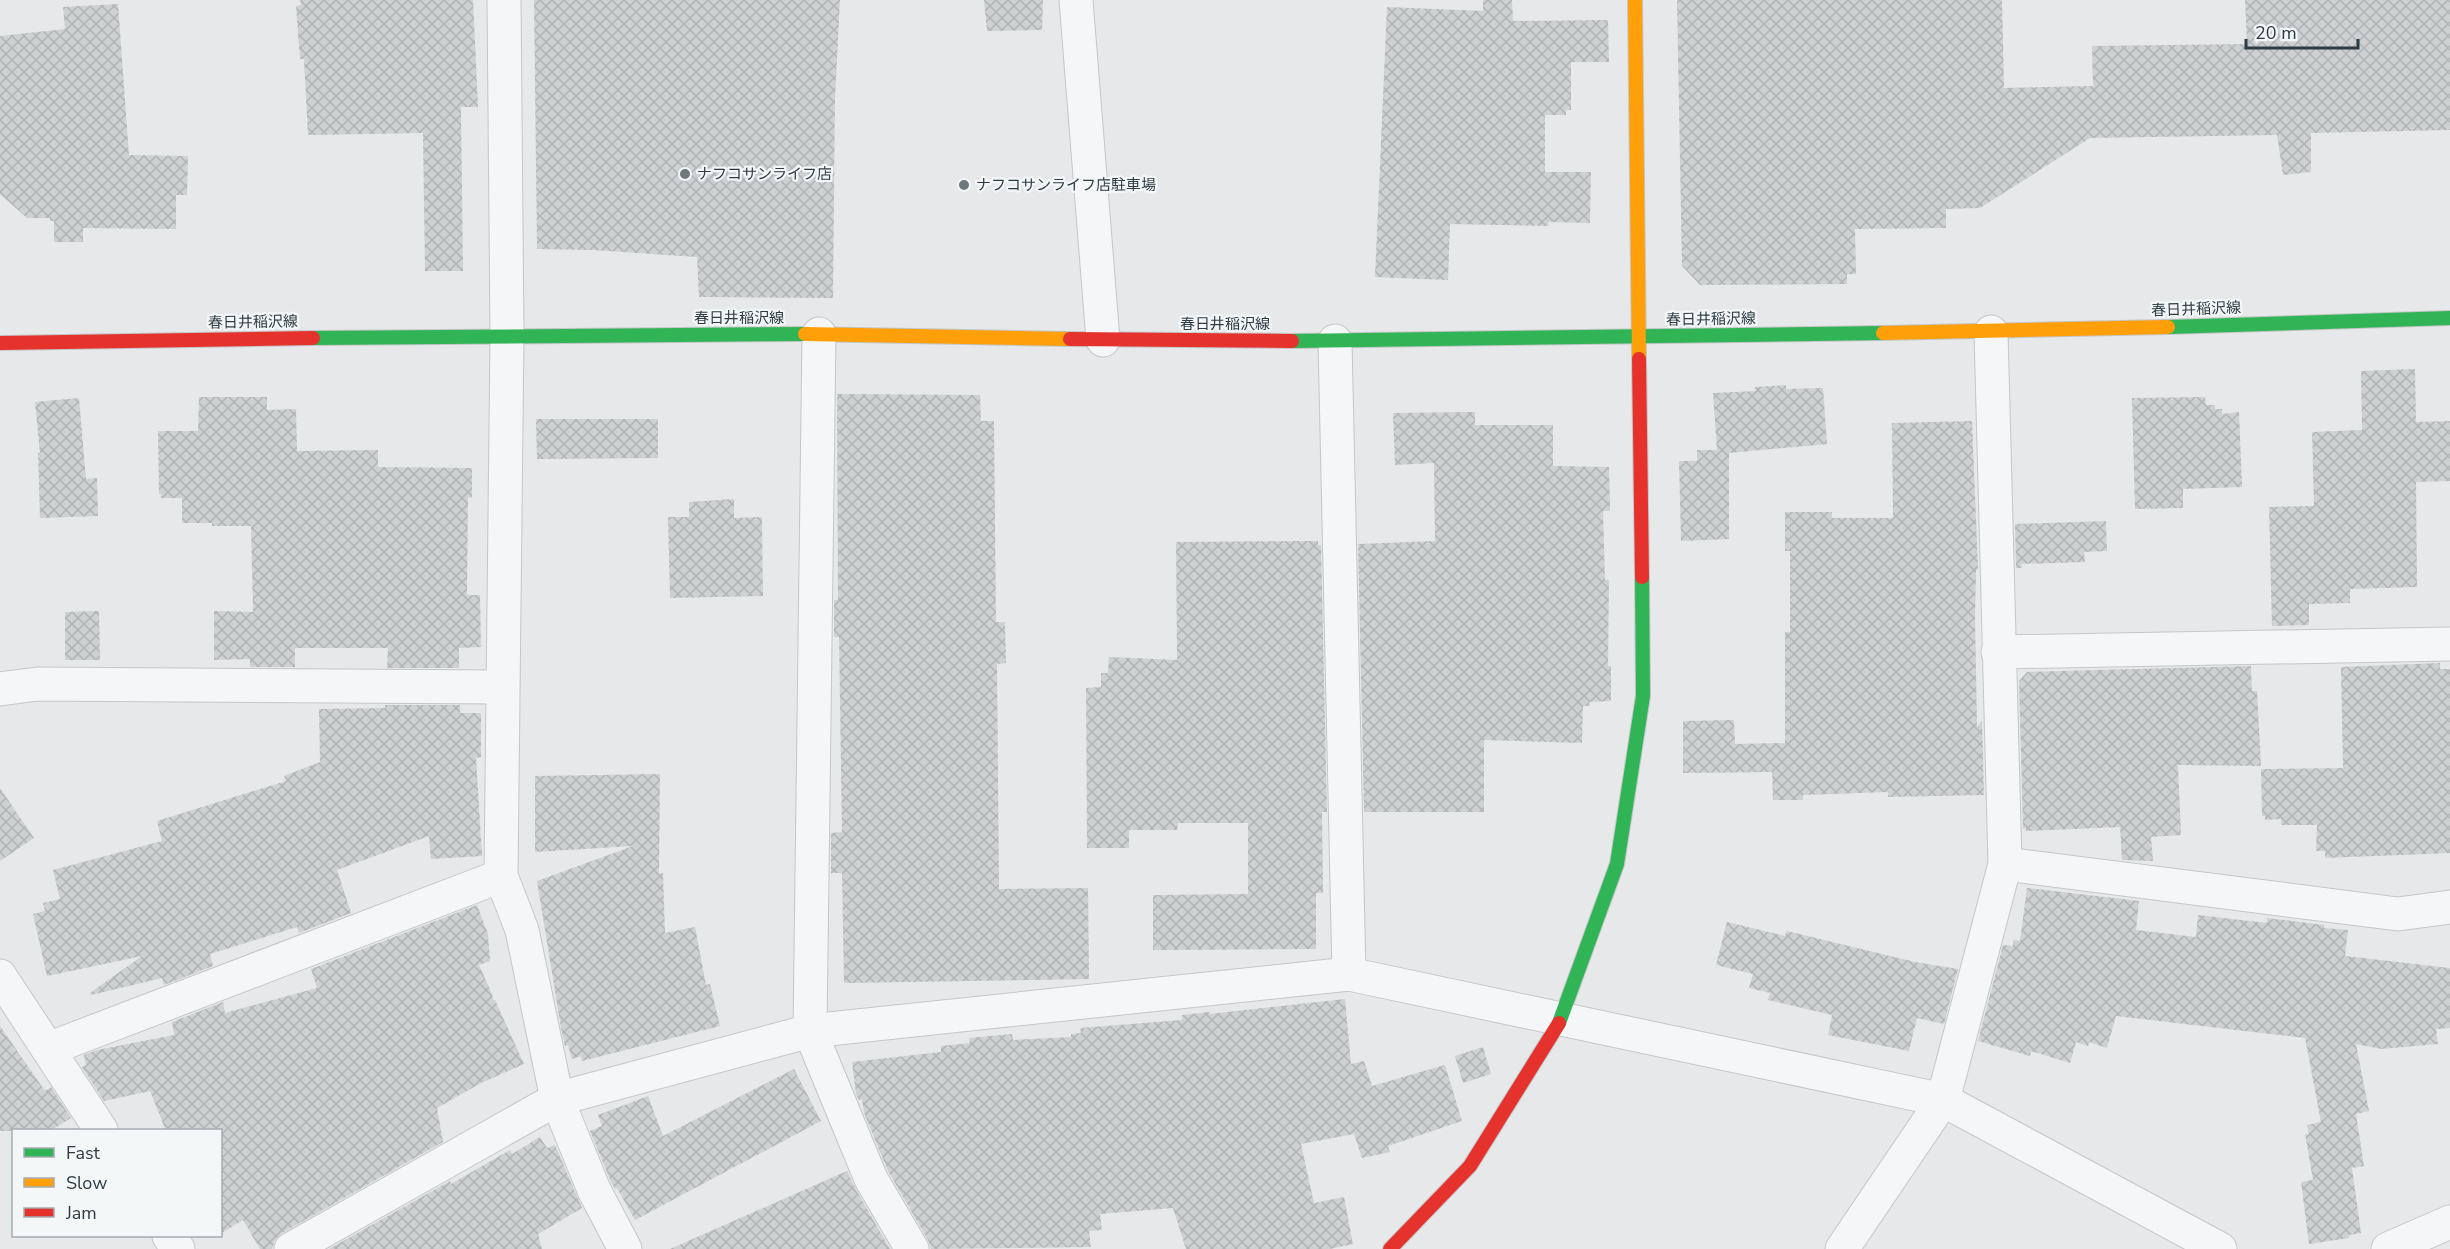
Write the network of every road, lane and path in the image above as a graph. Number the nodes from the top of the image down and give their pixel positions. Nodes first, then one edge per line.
1 (504, 0) edge
2 (1076, 0) edge
3 (1635, 0) edge
4 (2450, 318) edge
5 (1991, 332) junction
6 (819, 334) junction
7 (507, 335) junction
8 (1638, 337) junction
9 (1102, 340) junction
10 (1335, 340) junction
11 (0, 343) edge
12 (2450, 644) edge
13 (1998, 652) junction
14 (502, 687) junction
15 (0, 689) edge
16 (2005, 864) junction
17 (501, 876) junction
18 (2450, 907) edge
19 (1348, 974) junction
20 (0, 976) edge
21 (1562, 1018) junction
22 (810, 1031) junction
23 (48, 1049) junction
24 (557, 1099) junction
25 (1943, 1100) junction
26 (100, 1129) edge
27 (2450, 1222) edge
28 (291, 1249) edge
29 (625, 1249) edge
30 (912, 1249) edge
31 (1390, 1249) edge
32 (1842, 1249) edge
33 (2220, 1249) edge
34 (2388, 1249) edge

1 - 7 street
2 - 9 street
3 - 8 main road
4 - 5 main road, 春日井稲沢線
5 - 8 main road, 春日井稲沢線
5 - 13 street
6 - 7 main road, 春日井稲沢線
6 - 9 main road, 春日井稲沢線
6 - 22 street
7 - 11 main road, 春日井稲沢線
7 - 14 street
8 - 10 main road, 春日井稲沢線
8 - 21 main road
9 - 10 main road, 春日井稲沢線
10 - 19 street
12 - 13 street
13 - 16 street
14 - 15 street
14 - 17 street
16 - 18 street
16 - 25 street
17 - 23 street
17 - 24 street
19 - 21 street
19 - 22 street
20 - 23 street
21 - 25 street
21 - 31 main road
22 - 24 street
22 - 30 street
23 - 26 street
24 - 28 street
24 - 29 street
25 - 32 street
25 - 33 street
27 - 34 street

